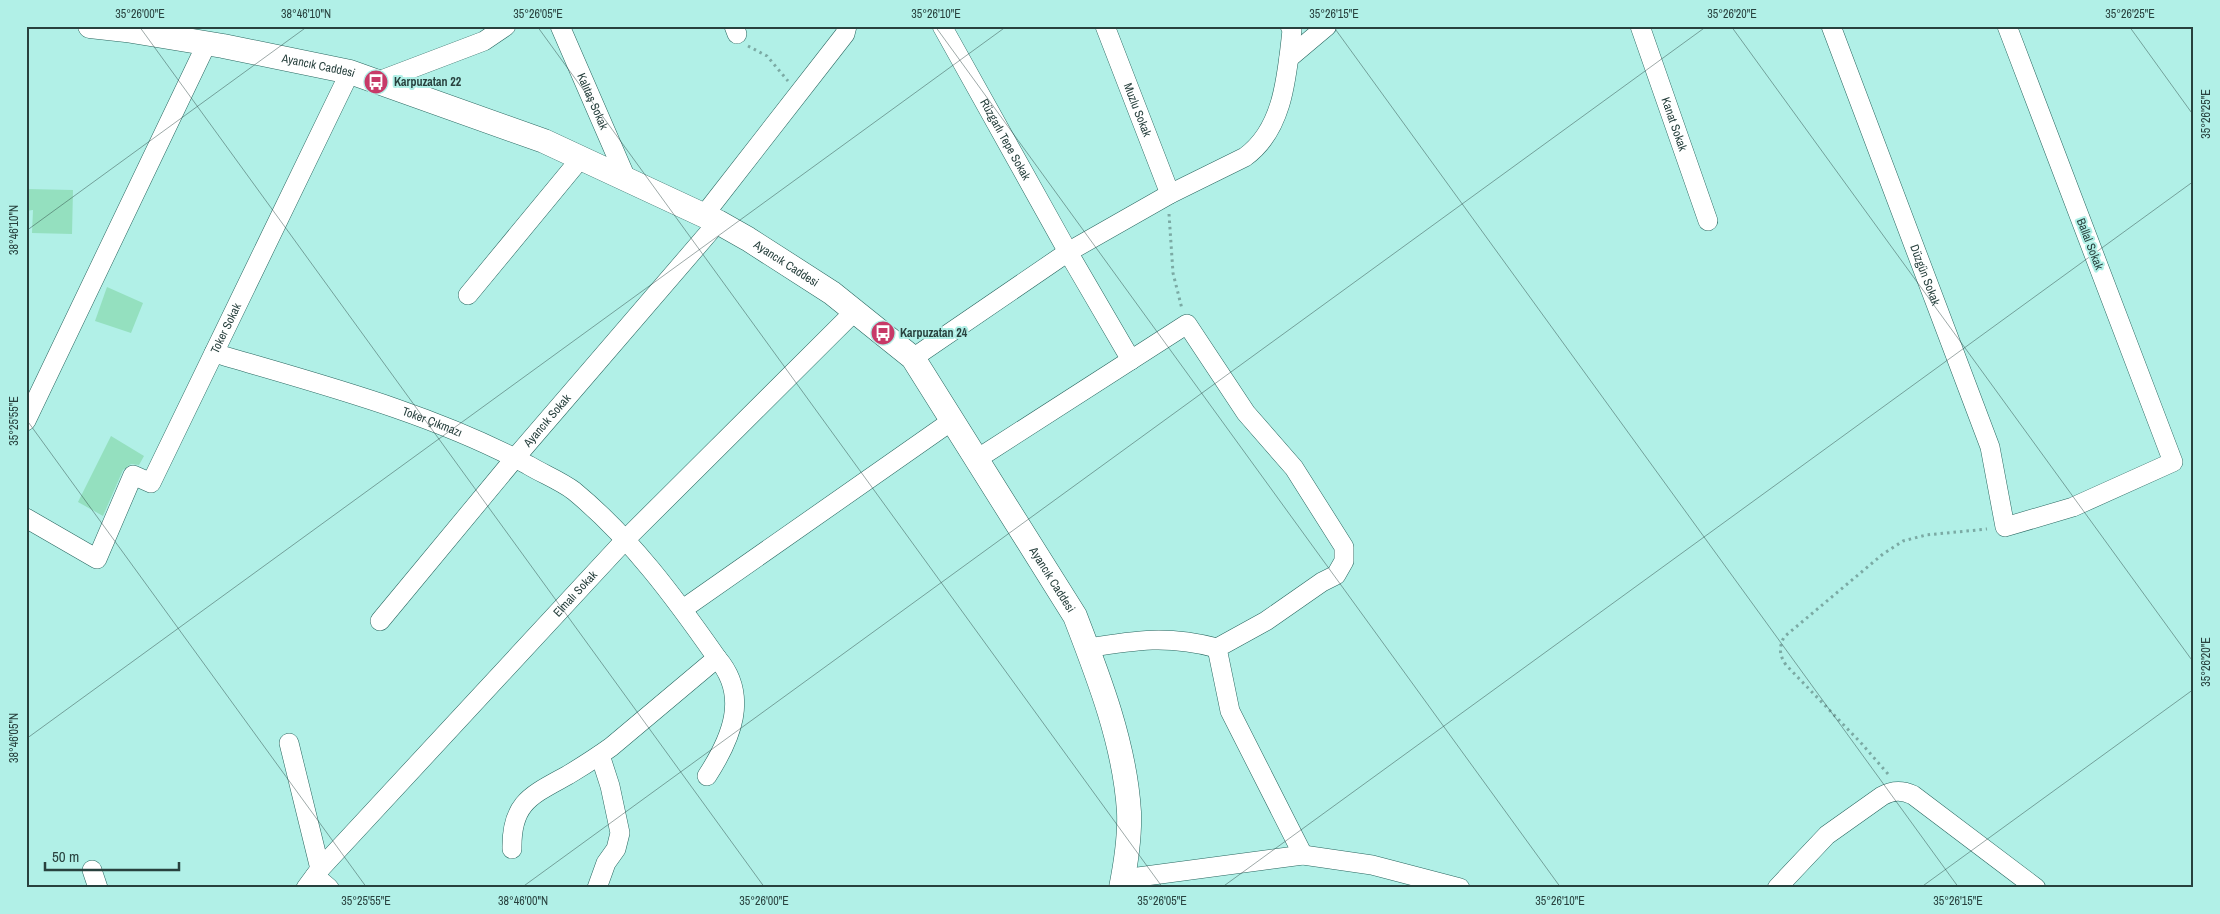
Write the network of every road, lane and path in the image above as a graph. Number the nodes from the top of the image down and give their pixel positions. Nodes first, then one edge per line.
1 (90, 26) edge
2 (506, 26) edge
3 (560, 26) edge
4 (847, 26) edge
5 (942, 26) edge
6 (1105, 26) edge
7 (1327, 26) edge
8 (1640, 26) edge
9 (1831, 26) edge
10 (2007, 26) edge
11 (1291, 28) edge
12 (736, 30) edge
13 (207, 43) junction
14 (1289, 58) junction
15 (350, 72) junction
16 (376, 82) junction
17 (795, 97) junction
18 (581, 158) junction
19 (626, 178) junction
20 (1170, 194) junction
21 (711, 218) junction
22 (1708, 221) dead end
23 (1068, 252) junction
24 (468, 295) dead end
25 (855, 311) junction
26 (1187, 324) junction
27 (214, 353) junction
28 (913, 358) junction
29 (1131, 360) junction
30 (953, 420) junction
31 (26, 421) edge
32 (515, 458) junction
33 (978, 459) junction
34 (26, 518) edge
35 (2005, 527) junction
36 (626, 539) junction
37 (683, 608) junction
38 (380, 621) dead end
39 (1088, 648) junction
40 (1217, 648) junction
41 (717, 658) junction
42 (289, 743) dead end
43 (600, 755) junction
44 (707, 776) dead end
45 (1900, 791) junction
46 (512, 849) dead end
47 (1303, 855) junction
48 (317, 880) edge
49 (1122, 883) edge
50 (597, 888) edge
51 (1460, 888) edge
52 (1777, 888) edge
53 (2036, 888) edge

1 - 13 street, Ayancık Caddesi
2 - 16 street
3 - 19 street, Kalıtaş Sokak
4 - 17 street, Ayancık Sokak
5 - 23 street, Rüzgarlı Tepe Sokak
6 - 20 street, Muzlu Sokak
7 - 14 street
8 - 22 street, Kanat Sokak
9 - 35 street, Düzgün Sokak
10 - 35 street, Ballal Sokak
11 - 14 street
12 - 17 path
13 - 15 street, Ayancık Caddesi
13 - 31 street
14 - 20 street
15 - 16 street, Ayancık Caddesi
15 - 27 street, Toker Sokak
16 - 18 street, Ayancık Caddesi
17 - 21 street, Ayancık Sokak
18 - 19 street, Ayancık Caddesi
18 - 24 street
19 - 21 street, Ayancık Caddesi
20 - 23 street
20 - 26 path
21 - 25 street, Ayancık Caddesi
21 - 32 street, Ayancık Sokak
23 - 28 street
23 - 29 street, Rüzgarlı Tepe Sokak
25 - 28 street, Ayancık Caddesi
25 - 36 street, Elmalı Sokak
26 - 29 street
26 - 40 street
27 - 32 street, Toker Çıkmazı
27 - 34 street, Toker Sokak
28 - 30 street, Ayancık Caddesi
29 - 33 street
30 - 33 street, Ayancık Caddesi
30 - 37 street
32 - 36 street, Toker Çıkmazı
32 - 38 street, Ayancık Sokak
33 - 39 street, Ayancık Caddesi
35 - 45 path
36 - 37 street, Toker Çıkmazı
36 - 48 street, Elmalı Sokak
37 - 41 street, Toker Çıkmazı
39 - 40 street
39 - 49 street, Ayancık Caddesi
40 - 47 street
41 - 43 street
41 - 44 street, Toker Çıkmazı
42 - 48 street
43 - 46 street
43 - 50 street
45 - 52 street
45 - 53 street
47 - 49 street
47 - 51 street

